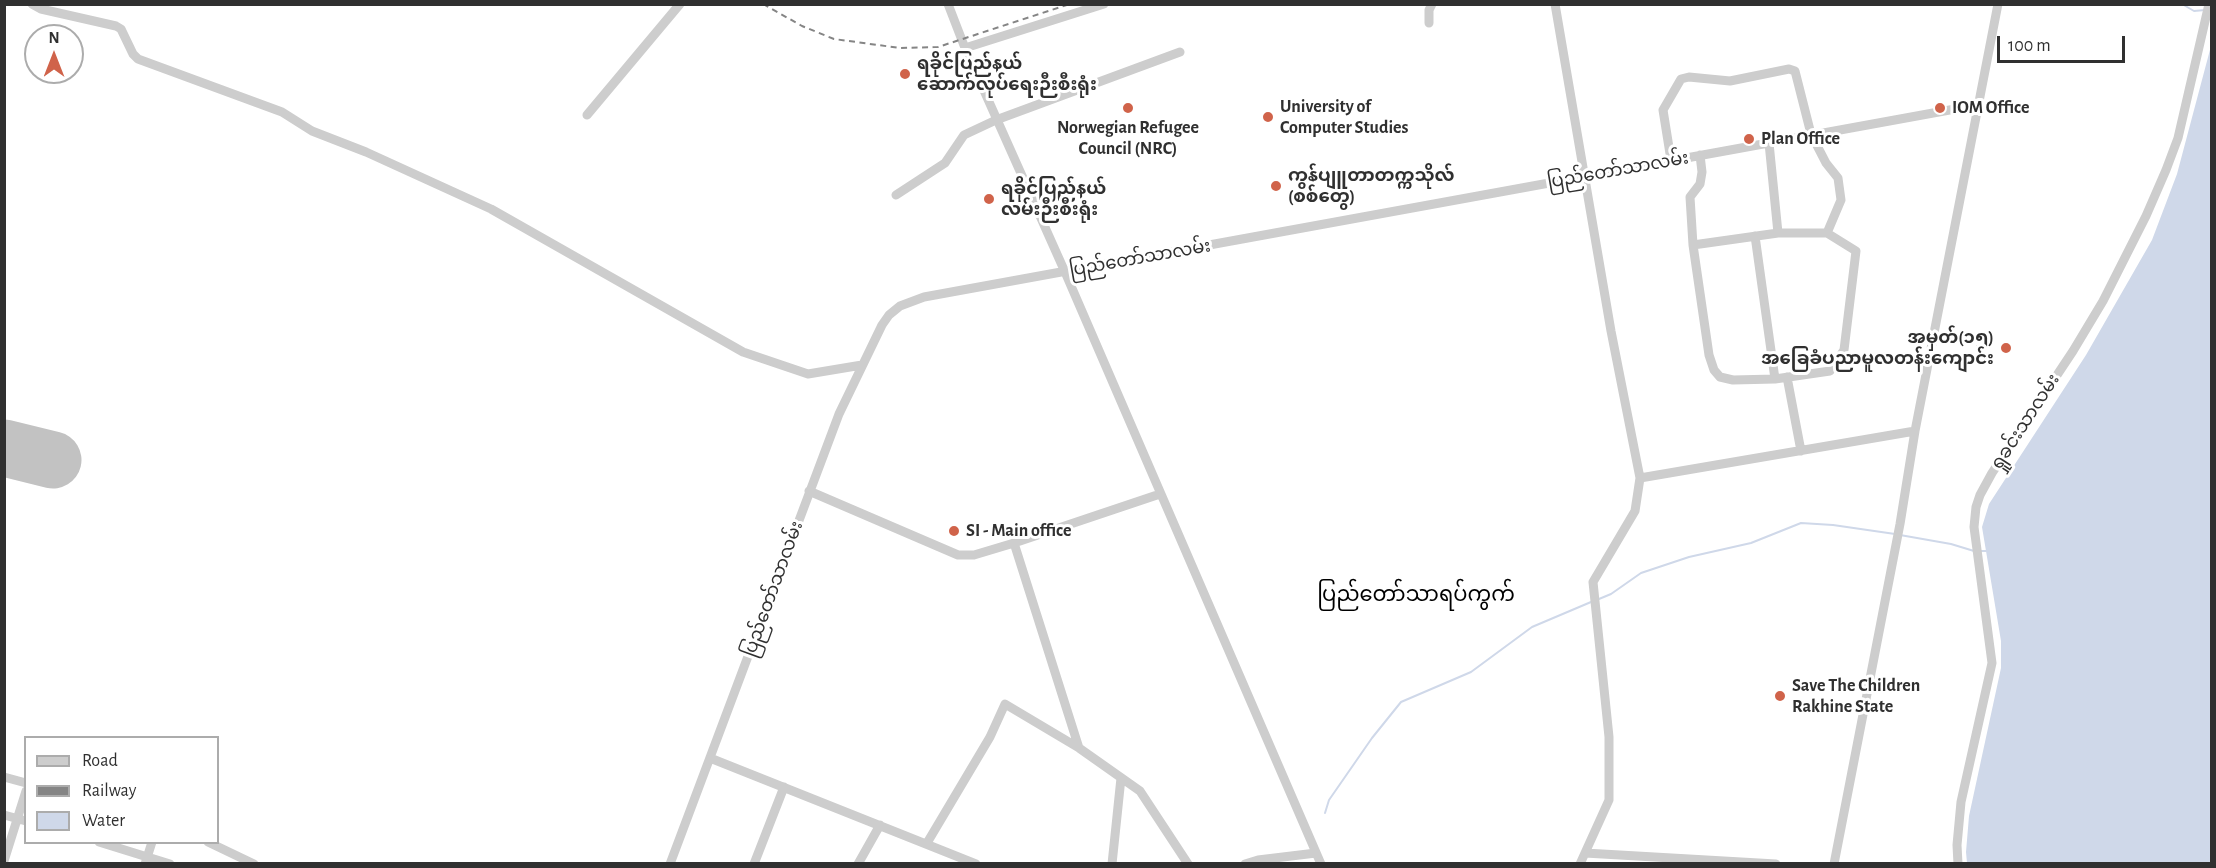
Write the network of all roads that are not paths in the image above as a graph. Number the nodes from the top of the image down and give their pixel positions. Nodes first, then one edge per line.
1 (32, 4) edge
2 (680, 4) edge
3 (948, 4) edge
4 (1104, 4) edge
5 (1432, 4) edge
6 (1555, 4) edge
7 (1998, 4) edge
8 (2209, 4) edge
9 (1429, 23) dead end
10 (964, 48) junction
11 (1180, 52) dead end
12 (1977, 105) junction
13 (587, 115) dead end
14 (996, 120) junction
15 (1811, 134) junction
16 (1769, 143) junction
17 (1700, 155) junction
18 (1671, 160) junction
19 (1585, 176) junction
20 (897, 195) dead end
21 (1778, 233) junction
22 (1827, 233) junction
23 (1755, 236) junction
24 (1693, 245) junction
25 (1065, 272) junction
26 (862, 365) junction
27 (1787, 377) junction
28 (1775, 379) junction
29 (1915, 431) junction
30 (1801, 451) junction
31 (1640, 478) junction
32 (809, 491) junction
33 (1160, 494) junction
34 (1014, 543) junction
35 (1079, 748) junction
36 (710, 758) junction
37 (4, 777) edge
38 (1121, 778) junction
39 (24, 782) edge
40 (784, 787) junction
41 (24, 802) edge
42 (4, 815) edge
43 (21, 820) edge
44 (880, 825) junction
45 (927, 843) junction
46 (102, 844) edge
47 (152, 844) edge
48 (210, 844) edge
49 (1316, 853) junction
50 (1585, 853) junction
51 (146, 860) edge
52 (4, 861) edge
53 (975, 863) edge
54 (170, 864) edge
55 (254, 864) edge
56 (670, 864) edge
57 (754, 864) edge
58 (858, 864) edge
59 (1112, 864) edge
60 (1188, 864) edge
61 (1245, 864) edge
62 (1321, 864) edge
63 (1580, 864) edge
64 (1776, 864) edge
65 (1834, 864) edge
66 (1958, 864) edge

1 - 26 street
2 - 13 street
3 - 10 street
4 - 10 street
5 - 9 street
6 - 19 street
7 - 12 street
8 - 66 street, ရှုခင်းသာလမ်း
10 - 14 street
11 - 14 street
12 - 15 street, ပြည်တော်သာလမ်း
12 - 29 street
14 - 20 street
14 - 25 street
15 - 16 street, ပြည်တော်သာလမ်း
15 - 18 street
15 - 22 street
16 - 17 street, ပြည်တော်သာလမ်း
16 - 21 street
17 - 18 street, ပြည်တော်သာလမ်း
17 - 24 street
18 - 19 street, ပြည်တော်သာလမ်း
19 - 25 street, ပြည်တော်သာလမ်း
19 - 31 street
21 - 22 street
21 - 23 street
22 - 27 street
23 - 24 street
23 - 28 street
24 - 28 street
25 - 26 street, ပြည်တော်သာလမ်း
25 - 33 street
26 - 32 street, ပြည်တော်သာလမ်း
27 - 28 street
27 - 30 street
29 - 30 street
29 - 65 street
30 - 31 street
31 - 50 street
32 - 34 street
32 - 36 street, ပြည်တော်သာလမ်း
33 - 34 street
33 - 49 street
34 - 35 street
35 - 38 street
35 - 45 street
36 - 40 street
36 - 56 street, ပြည်တော်သာလမ်း
37 - 39 street
38 - 59 street
38 - 60 street
40 - 44 street
40 - 57 street
41 - 43 street
42 - 43 street
43 - 52 street
44 - 45 street
44 - 58 street
45 - 53 street
46 - 51 street
47 - 51 street
48 - 55 street
49 - 61 street
49 - 62 street
50 - 63 street
50 - 64 street
51 - 54 street

